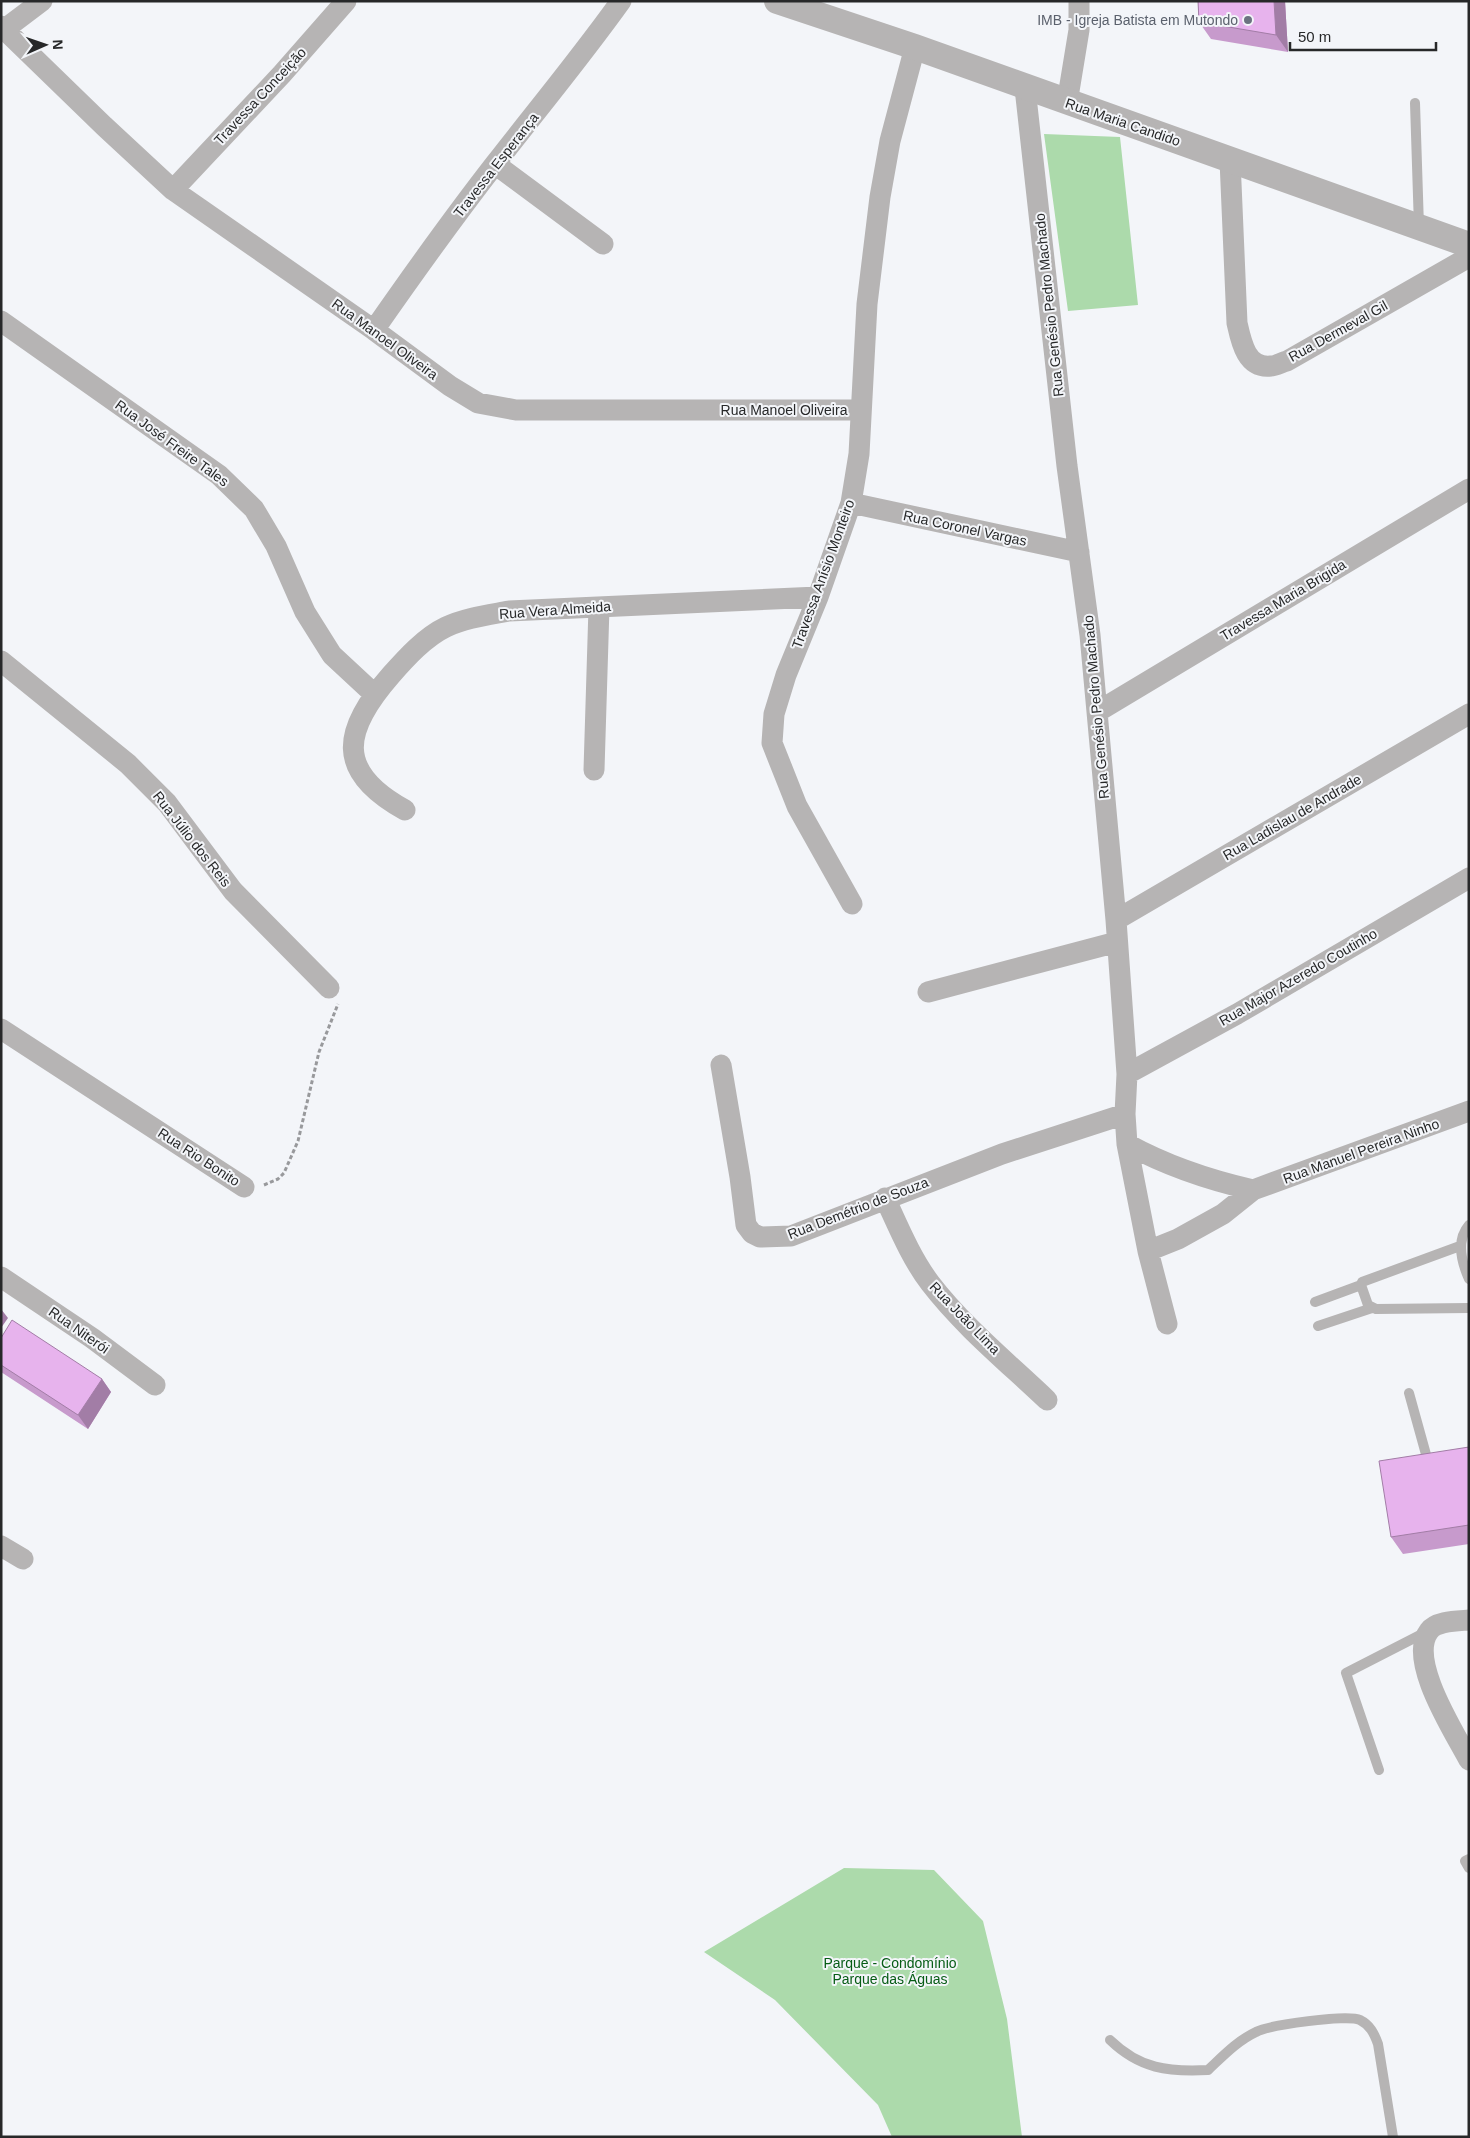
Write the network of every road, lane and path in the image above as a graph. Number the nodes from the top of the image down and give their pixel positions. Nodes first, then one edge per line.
1 (42, 1) edge
2 (346, 1) edge
3 (621, 1) edge
4 (777, 1) edge
5 (1079, 1) edge
6 (3, 28) edge
7 (915, 47) junction
8 (1025, 88) junction
9 (1067, 103) junction
10 (1415, 103) dead end
11 (1230, 160) junction
12 (495, 164) junction
13 (173, 190) junction
14 (1419, 228) junction
15 (603, 244) dead end
16 (1469, 245) edge
17 (1469, 257) edge
18 (1, 321) edge
19 (374, 330) junction
20 (861, 410) junction
21 (1469, 489) edge
22 (850, 504) junction
23 (1079, 552) junction
24 (818, 597) junction
25 (599, 607) junction
26 (1, 661) edge
27 (374, 694) junction
28 (1097, 712) junction
29 (1469, 714) edge
30 (594, 770) dead end
31 (405, 810) dead end
32 (1469, 878) edge
33 (852, 904) dead end
34 (1116, 920) junction
35 (1117, 942) junction
36 (329, 988) joint
37 (928, 992) dead end
38 (1, 1029) edge
39 (721, 1065) dead end
40 (1127, 1074) junction
41 (1469, 1111) edge
42 (1125, 1114) junction
43 (1127, 1144) junction
44 (244, 1187) joint
45 (1253, 1190) junction
46 (885, 1198) junction
47 (1469, 1225) edge
48 (1460, 1246) junction
49 (1148, 1251) junction
50 (1, 1277) edge
51 (1469, 1278) edge
52 (1361, 1285) junction
53 (1315, 1302) dead end
54 (1372, 1308) junction
55 (1469, 1308) edge
56 (1167, 1324) dead end
57 (1318, 1326) dead end
58 (155, 1385) dead end
59 (1409, 1393) dead end
60 (1047, 1400) dead end
61 (1446, 1466) edge
62 (1, 1546) edge
63 (23, 1559) dead end
64 (1469, 1620) edge
65 (1429, 1631) junction
66 (1469, 1760) edge
67 (1379, 1770) dead end
68 (1110, 2040) dead end
69 (1392, 2135) edge

1 - 6 street
2 - 13 street, Travessa Conceição
3 - 12 street, Travessa Esperança
4 - 7 street, Rua Maria Candido
5 - 9 street
6 - 13 street, Rua Manoel Oliveira
7 - 8 street, Rua Maria Candido
7 - 20 street, Travessa Anísio Monteiro
8 - 9 street, Rua Maria Candido
8 - 23 street, Rua Genésio Pedro Machado
9 - 11 street, Rua Maria Candido
10 - 14 lane
11 - 14 street, Rua Maria Candido
11 - 17 street, Rua Dermeval Gil
12 - 15 street
12 - 19 street, Travessa Esperança
13 - 19 street, Rua Manoel Oliveira
14 - 16 street, Rua Maria Candido
18 - 27 street, Rua José Freire Tales
19 - 20 street, Rua Manoel Oliveira
20 - 22 street, Travessa Anísio Monteiro
21 - 28 street, Travessa Maria Brigida
22 - 23 street, Rua Coronel Vargas
22 - 24 street, Travessa Anísio Monteiro
23 - 28 street, Rua Genésio Pedro Machado
24 - 25 street, Rua Vera Almeida
24 - 33 street, Travessa Anísio Monteiro
25 - 27 street, Rua Vera Almeida
25 - 30 street
26 - 36 street, Rua Júlio dos Reis
27 - 31 street, Rua Vera Almeida
28 - 34 street, Rua Genésio Pedro Machado
29 - 34 street, Rua Ladislau de Andrade
32 - 40 street, Rua Major Azeredo Coutinho
34 - 35 street, Rua Genésio Pedro Machado
35 - 37 street
35 - 40 street, Rua Genésio Pedro Machado
36 - 44 path, Rua Rio Bonito
38 - 44 street, Rua Rio Bonito
39 - 46 street, Rua Demétrio de Souza
40 - 42 street, Rua Genésio Pedro Machado
41 - 45 street, Rua Manuel Pereira Ninho
42 - 43 street, Rua Genésio Pedro Machado
42 - 46 street, Rua Demétrio de Souza
43 - 45 street
43 - 49 street, Rua Genésio Pedro Machado
45 - 49 street, Rua Manuel Pereira Ninho
46 - 60 street, Rua João Lima
47 - 48 lane
48 - 51 lane
48 - 52 lane
49 - 56 street, Rua Genésio Pedro Machado
50 - 58 street, Rua Niterói
52 - 53 lane
52 - 54 lane
54 - 55 lane
54 - 57 lane
59 - 61 lane
62 - 63 street
64 - 65 street
65 - 66 street
65 - 67 lane
68 - 69 lane

